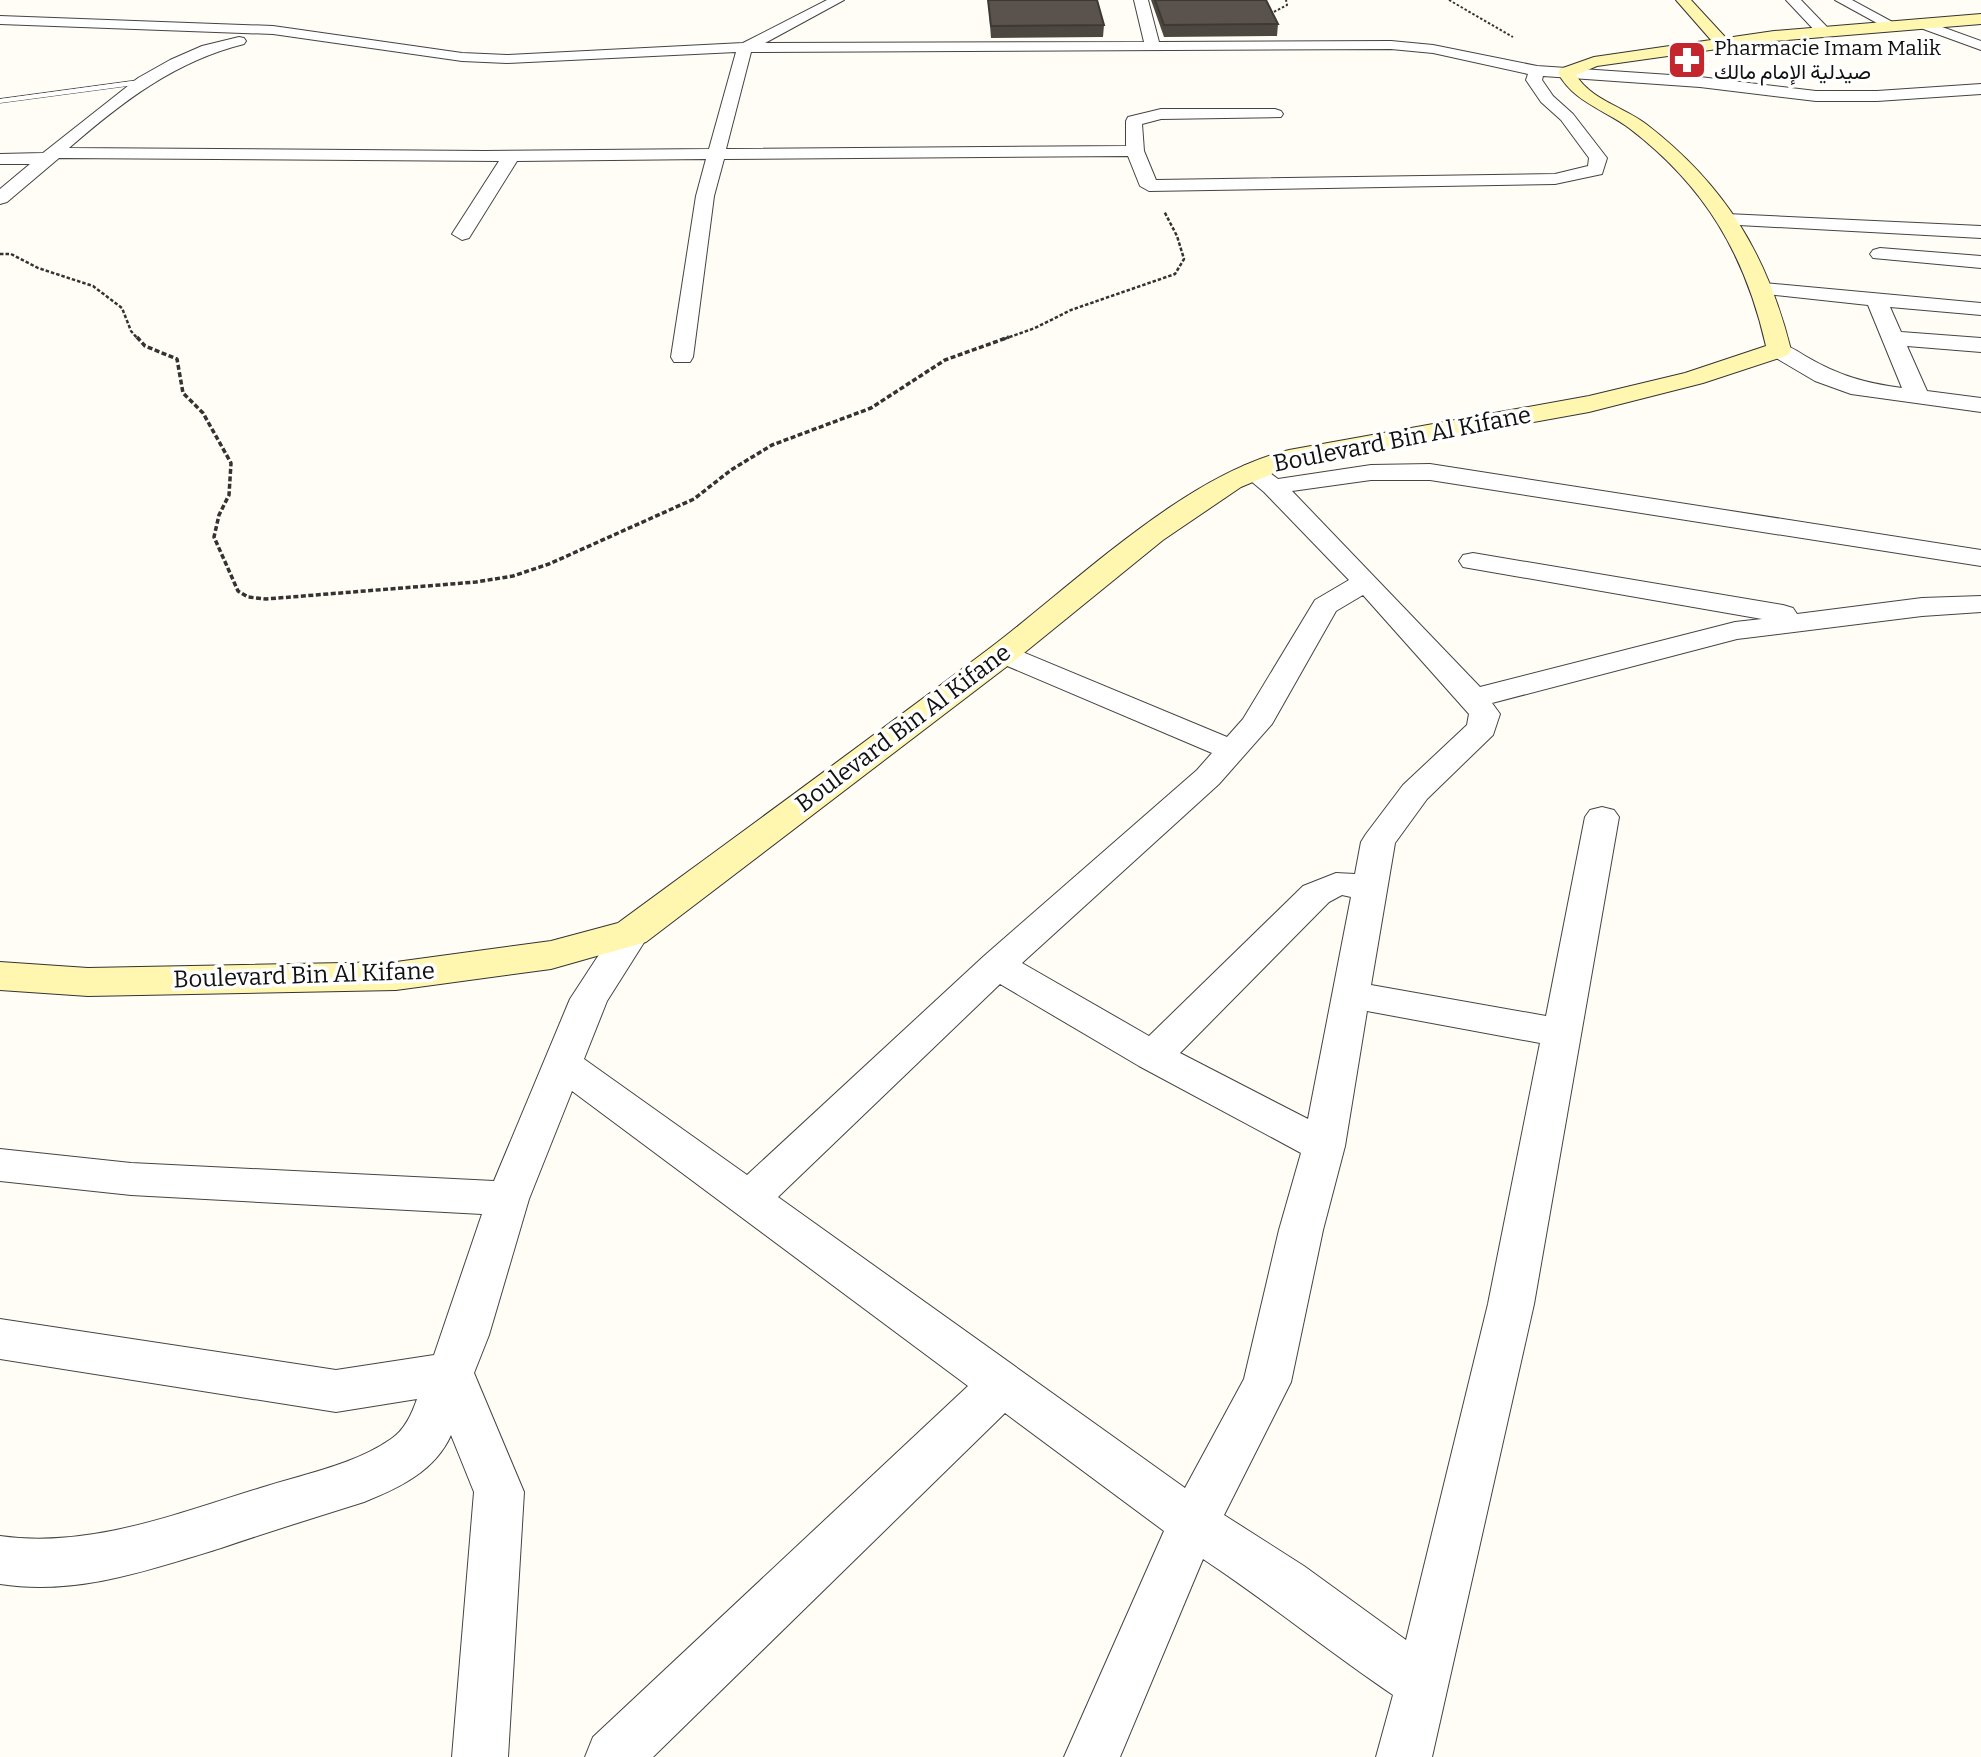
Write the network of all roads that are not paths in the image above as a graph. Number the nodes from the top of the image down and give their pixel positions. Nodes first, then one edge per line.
1 (837, 0) edge
2 (1141, 0) edge
3 (1683, 0) edge
4 (1793, 0) edge
5 (1842, 0) edge
6 (152, 10) dead end
7 (1981, 19) edge
8 (0, 20) edge
9 (76, 23) junction
10 (1920, 23) junction
11 (1891, 25) junction
12 (273, 30) junction
13 (1823, 31) junction
14 (333, 37) junction
15 (246, 40) junction
16 (1723, 44) junction
17 (1981, 46) edge
18 (1153, 47) junction
19 (745, 48) junction
20 (1537, 71) junction
21 (1566, 73) junction
22 (147, 81) junction
23 (1981, 89) edge
24 (0, 101) edge
25 (1275, 114) dead end
26 (1135, 151) junction
27 (718, 154) junction
28 (53, 156) junction
29 (511, 156) junction
30 (0, 159) edge
31 (0, 198) edge
32 (1727, 220) junction
33 (1864, 226) junction
34 (1981, 232) edge
35 (462, 234) dead end
36 (1880, 254) junction
37 (1981, 262) edge
38 (1765, 289) junction
39 (1885, 300) junction
40 (1981, 309) edge
41 (1892, 338) junction
42 (1981, 345) edge
43 (1779, 350) junction
44 (682, 357) dead end
45 (1918, 398) junction
46 (1981, 405) edge
47 (1262, 479) junction
48 (1981, 558) edge
49 (1473, 561) dead end
50 (1366, 582) junction
51 (1981, 604) edge
52 (1818, 620) junction
53 (1003, 654) junction
54 (1474, 698) junction
55 (1233, 750) junction
56 (1602, 817) dead end
57 (1368, 891) junction
58 (632, 933) junction
59 (997, 965) junction
60 (0, 976) edge
61 (1349, 994) junction
62 (1561, 1033) junction
63 (1153, 1056) junction
64 (563, 1064) junction
65 (1324, 1146) junction
66 (0, 1165) edge
67 (508, 1199) junction
68 (748, 1199) junction
69 (0, 1339) edge
70 (450, 1373) junction
71 (1002, 1385) junction
72 (1193, 1523) junction
73 (0, 1560) edge
74 (1423, 1683) junction
75 (481, 1757) edge
76 (613, 1757) edge
77 (1092, 1757) edge
78 (1404, 1757) edge

1 - 19 street
2 - 18 street
3 - 16 street
4 - 13 street
5 - 11 street
6 - 9 street
7 - 10 street
8 - 9 street
9 - 12 street
10 - 11 street
10 - 17 street
11 - 13 street
12 - 14 street
12 - 15 street
13 - 16 street
14 - 15 street
14 - 19 street
15 - 22 street
16 - 21 street
18 - 19 street
18 - 20 street
19 - 27 street
20 - 21 street
20 - 26 street
21 - 23 street
21 - 32 street
22 - 24 lane
22 - 28 street
25 - 26 street
26 - 27 street
27 - 29 street
27 - 44 street
28 - 29 street
28 - 30 street
28 - 31 street
29 - 35 street
32 - 33 street
32 - 38 street
33 - 34 street
33 - 36 street
36 - 37 street
36 - 39 street
38 - 39 street
38 - 43 street
39 - 40 street
39 - 41 street
41 - 42 street
41 - 45 street
43 - 45 street
43 - 47 street, Boulevard Bin Al Kifane
45 - 46 street
47 - 48 street
47 - 50 street
47 - 53 street, Boulevard Bin Al Kifane
49 - 52 street
50 - 54 street
50 - 55 street
51 - 52 street
52 - 54 street
53 - 55 street
53 - 58 street, Boulevard Bin Al Kifane
54 - 57 street
55 - 59 street
56 - 62 street
57 - 61 street
57 - 63 street
58 - 60 street, Boulevard Bin Al Kifane
58 - 64 street
59 - 63 street
59 - 68 street
61 - 62 street
61 - 65 street
62 - 74 street
63 - 65 street
64 - 67 street
64 - 68 street
65 - 72 street
66 - 67 street
67 - 70 street
68 - 71 street
69 - 70 street
70 - 73 street
70 - 75 street
71 - 72 street
71 - 76 street
72 - 74 street
72 - 77 street
74 - 78 street

